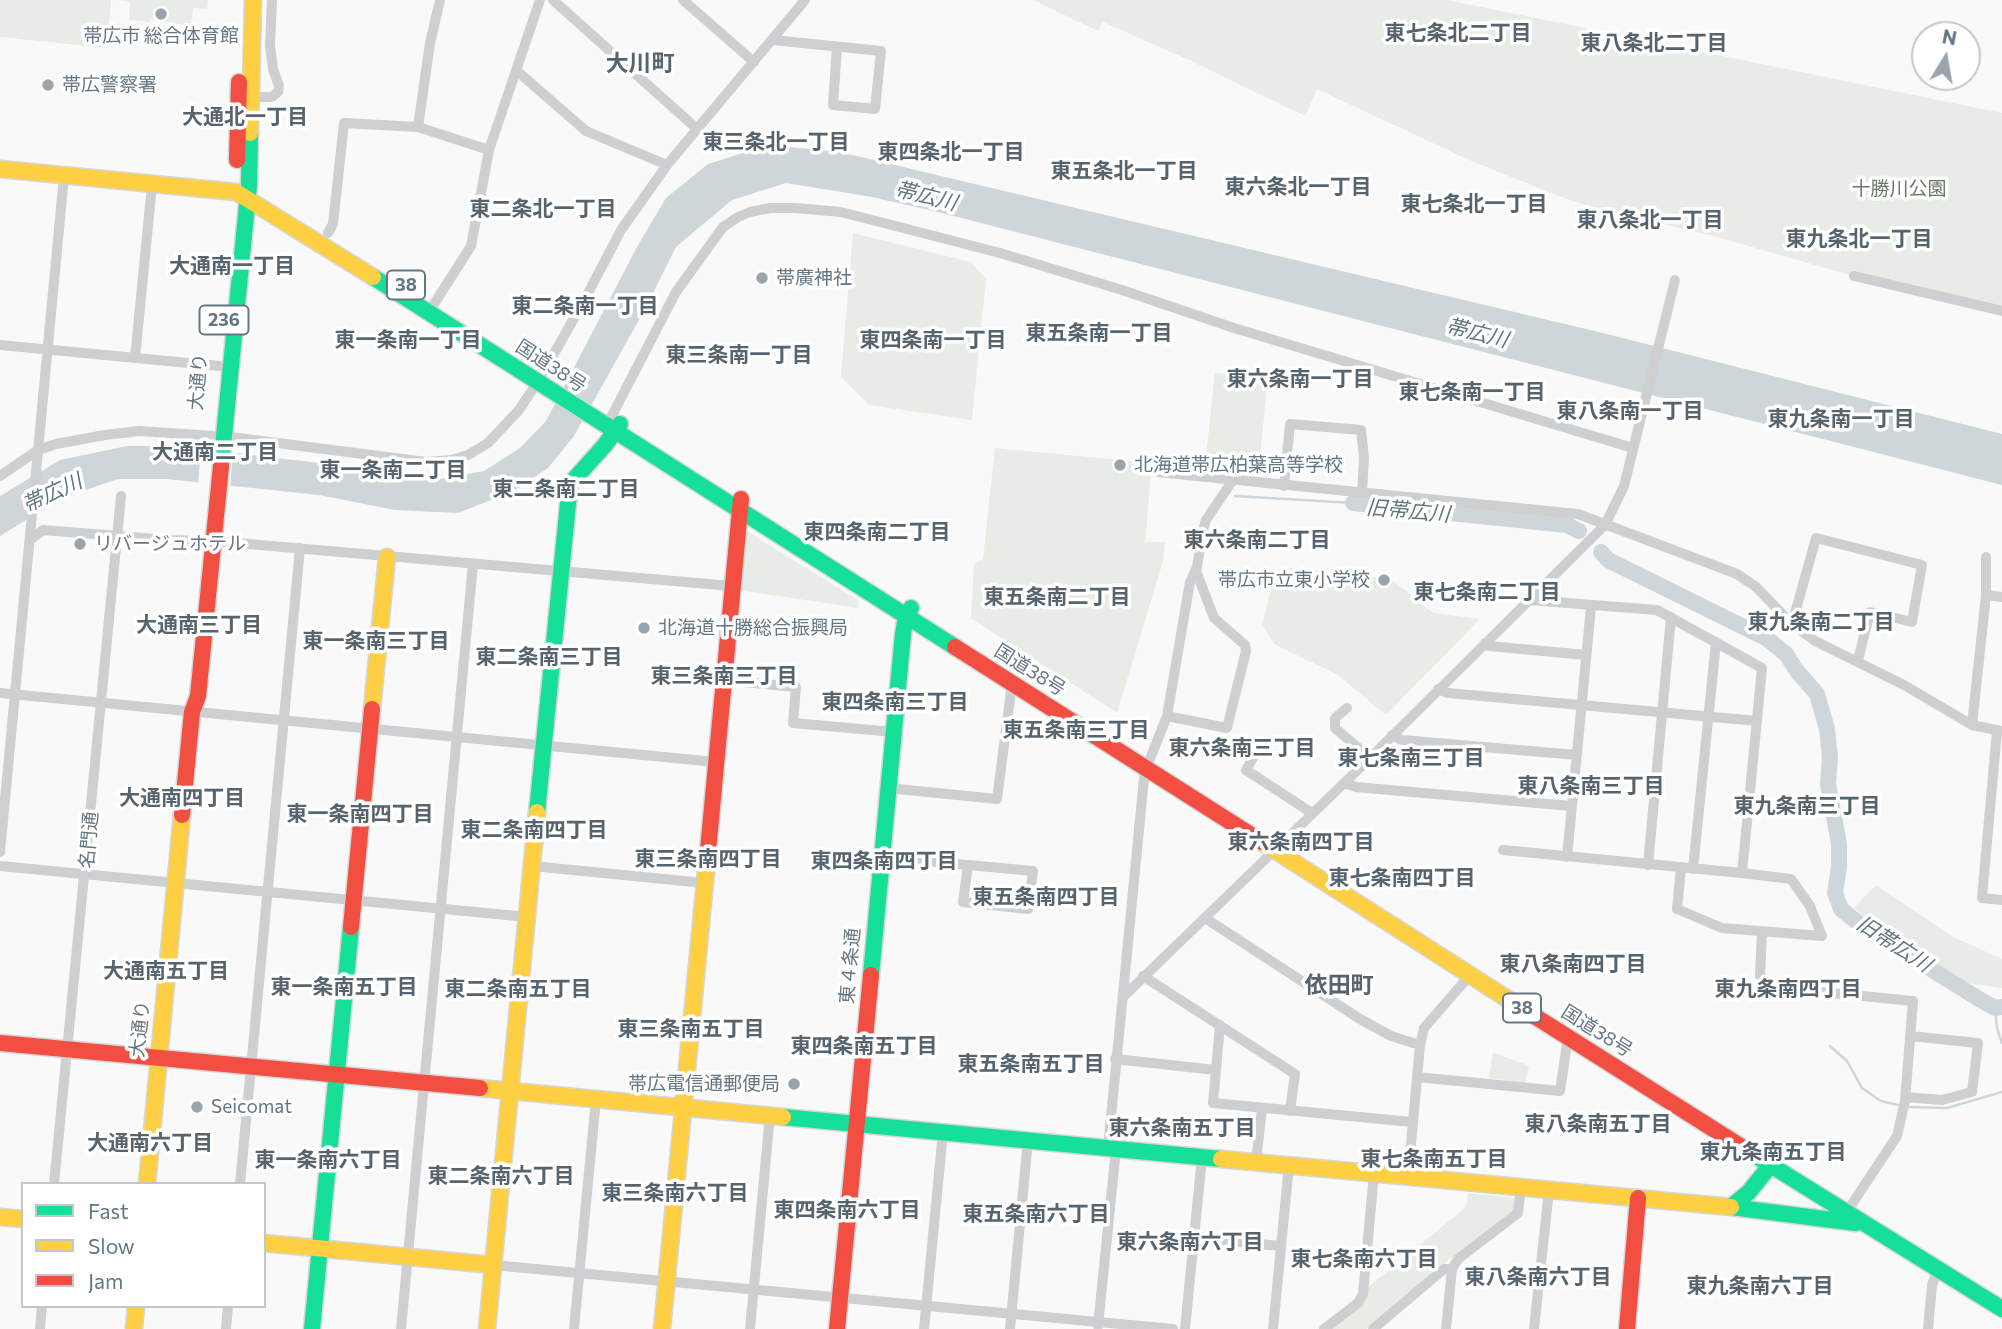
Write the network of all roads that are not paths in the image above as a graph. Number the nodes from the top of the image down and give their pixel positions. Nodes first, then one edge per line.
1 (241, 0) edge
2 (253, 0) edge
3 (272, 0) edge
4 (440, 0) edge
5 (540, 0) edge
6 (554, 0) edge
7 (683, 0) edge
8 (805, 0) edge
9 (772, 40) junction
10 (837, 47) junction
11 (754, 62) junction
12 (517, 71) junction
13 (252, 97) junction
14 (418, 127) junction
15 (696, 128) junction
16 (489, 149) junction
17 (0, 159) edge
18 (667, 165) junction
19 (0, 169) edge
20 (64, 176) junction
21 (152, 185) junction
22 (242, 189) junction
23 (328, 233) junction
24 (1854, 276) dead end
25 (1675, 280) dead end
26 (434, 304) junction
27 (2002, 311) edge
28 (0, 345) edge
29 (47, 349) junction
30 (135, 358) junction
31 (220, 366) junction
32 (543, 381) junction
33 (613, 425) junction
34 (218, 442) junction
35 (1634, 445) junction
36 (37, 456) junction
37 (1157, 472) dead end
38 (0, 476) edge
39 (1233, 480) junction
40 (1284, 486) junction
41 (1362, 494) junction
42 (121, 496) dead end
43 (741, 505) junction
44 (1605, 525) junction
45 (117, 537) junction
46 (30, 540) junction
47 (208, 540) junction
48 (300, 548) junction
49 (387, 556) junction
50 (1986, 557) dead end
51 (473, 564) junction
52 (559, 571) junction
53 (1196, 571) junction
54 (732, 586) junction
55 (1986, 595) junction
56 (2002, 597) edge
57 (1529, 600) junction
58 (1591, 607) junction
59 (909, 612) junction
60 (1671, 617) junction
61 (1792, 624) junction
62 (1716, 642) junction
63 (1485, 643) junction
64 (1586, 654) junction
65 (1858, 660) junction
66 (723, 680) junction
67 (1012, 683) junction
68 (1438, 690) junction
69 (0, 693) edge
70 (14, 695) junction
71 (101, 704) junction
72 (1582, 705) junction
73 (1346, 708) dead end
74 (192, 712) junction
75 (1662, 713) junction
76 (1167, 716) junction
77 (1707, 717) junction
78 (284, 721) junction
79 (1756, 721) junction
80 (1972, 725) junction
81 (370, 729) junction
82 (1999, 731) edge
83 (894, 732) junction
84 (1392, 735) junction
85 (457, 737) junction
86 (544, 746) junction
87 (1256, 754) dead end
88 (1577, 755) junction
89 (1370, 758) junction
90 (716, 762) junction
91 (1147, 764) junction
92 (1344, 783) junction
93 (888, 788) junction
94 (1572, 806) junction
95 (1312, 813) junction
96 (1277, 846) junction
97 (1503, 850) dead end
98 (0, 852) edge
99 (882, 857) junction
100 (1567, 857) junction
101 (968, 864) junction
102 (1648, 865) junction
103 (0, 866) edge
104 (532, 866) junction
105 (1687, 868) junction
106 (1742, 873) junction
107 (86, 876) junction
108 (704, 883) junction
109 (176, 884) junction
110 (267, 893) junction
111 (2002, 900) edge
112 (354, 901) junction
113 (440, 909) junction
114 (527, 916) junction
115 (1205, 919) junction
116 (1762, 932) junction
117 (1143, 975) junction
118 (1470, 975) junction
119 (1123, 997) junction
120 (1220, 1026) junction
121 (1910, 1036) junction
122 (1571, 1039) junction
123 (0, 1043) edge
124 (1420, 1045) junction
125 (68, 1049) junction
126 (158, 1057) junction
127 (1115, 1059) junction
128 (251, 1066) junction
129 (1216, 1070) junction
130 (336, 1074) junction
131 (1417, 1077) junction
132 (424, 1084) junction
133 (510, 1091) junction
134 (596, 1099) junction
135 (1905, 1099) junction
136 (683, 1107) junction
137 (1262, 1108) junction
138 (1290, 1111) junction
139 (770, 1115) junction
140 (1412, 1122) junction
141 (856, 1124) junction
142 (943, 1132) junction
143 (1028, 1140) junction
144 (1112, 1148) junction
145 (1202, 1157) junction
146 (1774, 1161) junction
147 (1256, 1162) junction
148 (1289, 1165) junction
149 (1374, 1173) junction
150 (1408, 1177) junction
151 (54, 1182) edge
152 (147, 1182) edge
153 (240, 1182) edge
154 (1521, 1187) junction
155 (1549, 1190) junction
156 (1639, 1198) junction
157 (1852, 1204) junction
158 (1731, 1207) junction
159 (0, 1217) edge
160 (21, 1219) edge
161 (1861, 1223) junction
162 (1194, 1238) junction
163 (266, 1242) edge
164 (1281, 1246) junction
165 (320, 1248) junction
166 (408, 1257) junction
167 (493, 1265) junction
168 (1452, 1269) junction
169 (1937, 1271) junction
170 (579, 1272) junction
171 (666, 1281) junction
172 (754, 1289) junction
173 (2002, 1297) edge
174 (840, 1298) junction
175 (926, 1306) junction
176 (42, 1308) edge
177 (136, 1308) edge
178 (228, 1308) edge
179 (2002, 1309) edge
180 (1012, 1314) junction
181 (1098, 1326) edge
182 (40, 1329) edge
183 (134, 1329) edge
184 (226, 1329) edge
185 (312, 1329) edge
186 (401, 1329) edge
187 (487, 1329) edge
188 (574, 1329) edge
189 (662, 1329) edge
190 (750, 1329) edge
191 (837, 1329) edge
192 (924, 1329) edge
193 (1010, 1329) edge
194 (1173, 1329) edge
195 (1185, 1329) edge
196 (1273, 1329) edge
197 (1324, 1329) edge
198 (1373, 1329) edge
199 (1446, 1329) edge
200 (1534, 1329) edge
201 (1627, 1329) edge
202 (1928, 1329) edge

1 - 22 main road
2 - 13 main road
3 - 13 street
4 - 14 street
5 - 12 street
6 - 15 street
7 - 11 street
8 - 9 street
9 - 10 street
9 - 11 street
10 - 10 street
11 - 15 street
12 - 16 street
12 - 18 street
13 - 22 main road
14 - 16 street
14 - 23 street
15 - 18 street
16 - 26 street
17 - 22 main road, 国道38号 / 38
18 - 32 street
19 - 20 main road, 国道38号 / 38
20 - 21 main road, 国道38号 / 38
20 - 29 street
21 - 22 main road, 国道38号 / 38
21 - 30 street
22 - 23 main road, 国道38号 / 38
22 - 31 main road, 大通り / 236
22 - 32 main road, 国道38号 / 38
22 - 34 main road, 大通り / 236
23 - 26 main road, 国道38号 / 38
24 - 27 street
25 - 35 street
26 - 32 main road, 国道38号 / 38
28 - 29 street
29 - 30 street
29 - 36 street
30 - 31 street
31 - 34 main road, 大通り / 236
32 - 33 main road, 国道38号 / 38
32 - 34 street
33 - 35 street
33 - 43 main road, 国道38号 / 38
33 - 52 main road
34 - 36 street
34 - 47 main road, 大通り / 236
35 - 44 street
36 - 38 street
36 - 46 street
37 - 39 street
39 - 40 street
39 - 53 street
40 - 41 street
40 - 41 street
41 - 44 street
42 - 45 street, 名門通
43 - 54 main road
43 - 59 main road, 国道38号 / 38
44 - 57 street
44 - 61 street
45 - 46 street
45 - 47 street
45 - 71 street, 名門通
46 - 70 street
47 - 48 street
47 - 74 main road, 大通り / 236
48 - 49 street
48 - 78 street
49 - 51 street
49 - 81 main road
50 - 55 street
51 - 52 street
51 - 85 street
52 - 54 street
52 - 86 main road
53 - 76 street
53 - 76 street
54 - 66 main road
55 - 56 street
55 - 80 street
57 - 58 street
57 - 63 street
58 - 60 street
58 - 64 street
59 - 67 main road, 国道38号 / 38
59 - 83 main road, 東４条通
59 - 91 main road, 国道38号 / 38
60 - 62 street
60 - 75 street
61 - 65 street
61 - 65 street
62 - 77 street
62 - 79 street
63 - 64 street
63 - 68 street
64 - 72 street
65 - 80 street
66 - 83 street
66 - 90 main road
67 - 91 main road, 国道38号 / 38
67 - 93 street
68 - 72 street
68 - 84 street
69 - 70 street
70 - 71 street
70 - 98 street
71 - 74 street
71 - 107 street, 名門通
72 - 75 street
72 - 88 street
73 - 89 street
74 - 78 street
74 - 109 main road, 大通り / 236
75 - 77 street
75 - 102 street
76 - 91 street
77 - 79 street
77 - 105 street
78 - 81 street
78 - 110 street
79 - 106 street
80 - 82 street
81 - 85 street
81 - 112 main road
82 - 111 street
83 - 93 main road, 東４条通
84 - 88 street
84 - 89 street
85 - 86 street
85 - 113 street
86 - 90 street
86 - 104 main road
87 - 95 street
88 - 94 street
89 - 92 street
90 - 108 main road
91 - 96 main road, 国道38号 / 38
91 - 119 street
92 - 94 street
92 - 95 street
93 - 99 main road, 東４条通
94 - 100 street
95 - 96 street
96 - 115 street
96 - 118 main road, 国道38号 / 38
96 - 146 main road, 国道38号 / 38
97 - 100 street
99 - 101 street
99 - 141 main road, 東４条通
100 - 102 street
101 - 101 street
102 - 105 street
103 - 107 street
104 - 108 street
104 - 114 main road
105 - 106 street
105 - 116 street
106 - 116 street
107 - 109 street
107 - 125 street, 名門通
108 - 136 main road
109 - 110 street
109 - 126 main road, 大通り / 236
110 - 112 street
110 - 128 street
112 - 113 street
112 - 130 main road
113 - 114 street
113 - 132 street
114 - 133 main road
115 - 117 street
115 - 124 street
116 - 121 street
117 - 119 street
117 - 120 street
118 - 122 main road, 国道38号 / 38
118 - 124 street
119 - 127 street
120 - 129 street
120 - 138 street
121 - 135 street
121 - 135 street
122 - 131 street
122 - 146 main road, 国道38号 / 38
123 - 125 main road
124 - 131 street
125 - 126 main road
125 - 151 street, 名門通
126 - 128 main road
126 - 152 main road, 大通り / 236
127 - 129 street
127 - 144 street
128 - 130 main road
128 - 153 street
129 - 137 street
130 - 132 main road
130 - 165 main road
131 - 140 street
132 - 133 main road
132 - 166 street
133 - 134 main road
133 - 167 main road
134 - 136 main road
134 - 170 street
135 - 157 street
136 - 139 main road
136 - 171 main road
137 - 138 street
137 - 147 street
138 - 140 street
139 - 141 main road
139 - 172 street
140 - 150 street
141 - 142 main road
141 - 174 main road, 東４条通
142 - 143 main road
142 - 175 street
143 - 144 main road
143 - 180 street
144 - 145 main road
144 - 181 street
145 - 147 main road
145 - 162 street
146 - 157 main road, 国道38号 / 38
146 - 158 main road
146 - 161 main road, 国道38号 / 38
147 - 148 main road
148 - 149 main road
148 - 164 street
149 - 150 main road
149 - 197 street
150 - 154 main road
154 - 155 main road
154 - 168 street
155 - 156 main road
155 - 200 street
156 - 158 main road
156 - 201 main road
157 - 173 main road, 国道38号 / 38
158 - 161 main road
159 - 160 main road
161 - 169 main road, 国道38号 / 38
162 - 164 street
162 - 195 street
163 - 165 main road
164 - 196 street
165 - 166 main road
165 - 185 main road
166 - 167 main road
166 - 186 street
167 - 170 street
167 - 187 main road
168 - 198 street
168 - 199 street
169 - 179 main road, 国道38号 / 38
169 - 202 street
170 - 171 street
170 - 188 street
171 - 172 street
171 - 189 main road
172 - 174 street
172 - 190 street
174 - 175 street
174 - 191 main road, 東４条通
175 - 180 street
175 - 192 street
176 - 182 street
177 - 183 main road
178 - 184 street
180 - 181 street
180 - 193 street
181 - 194 street

